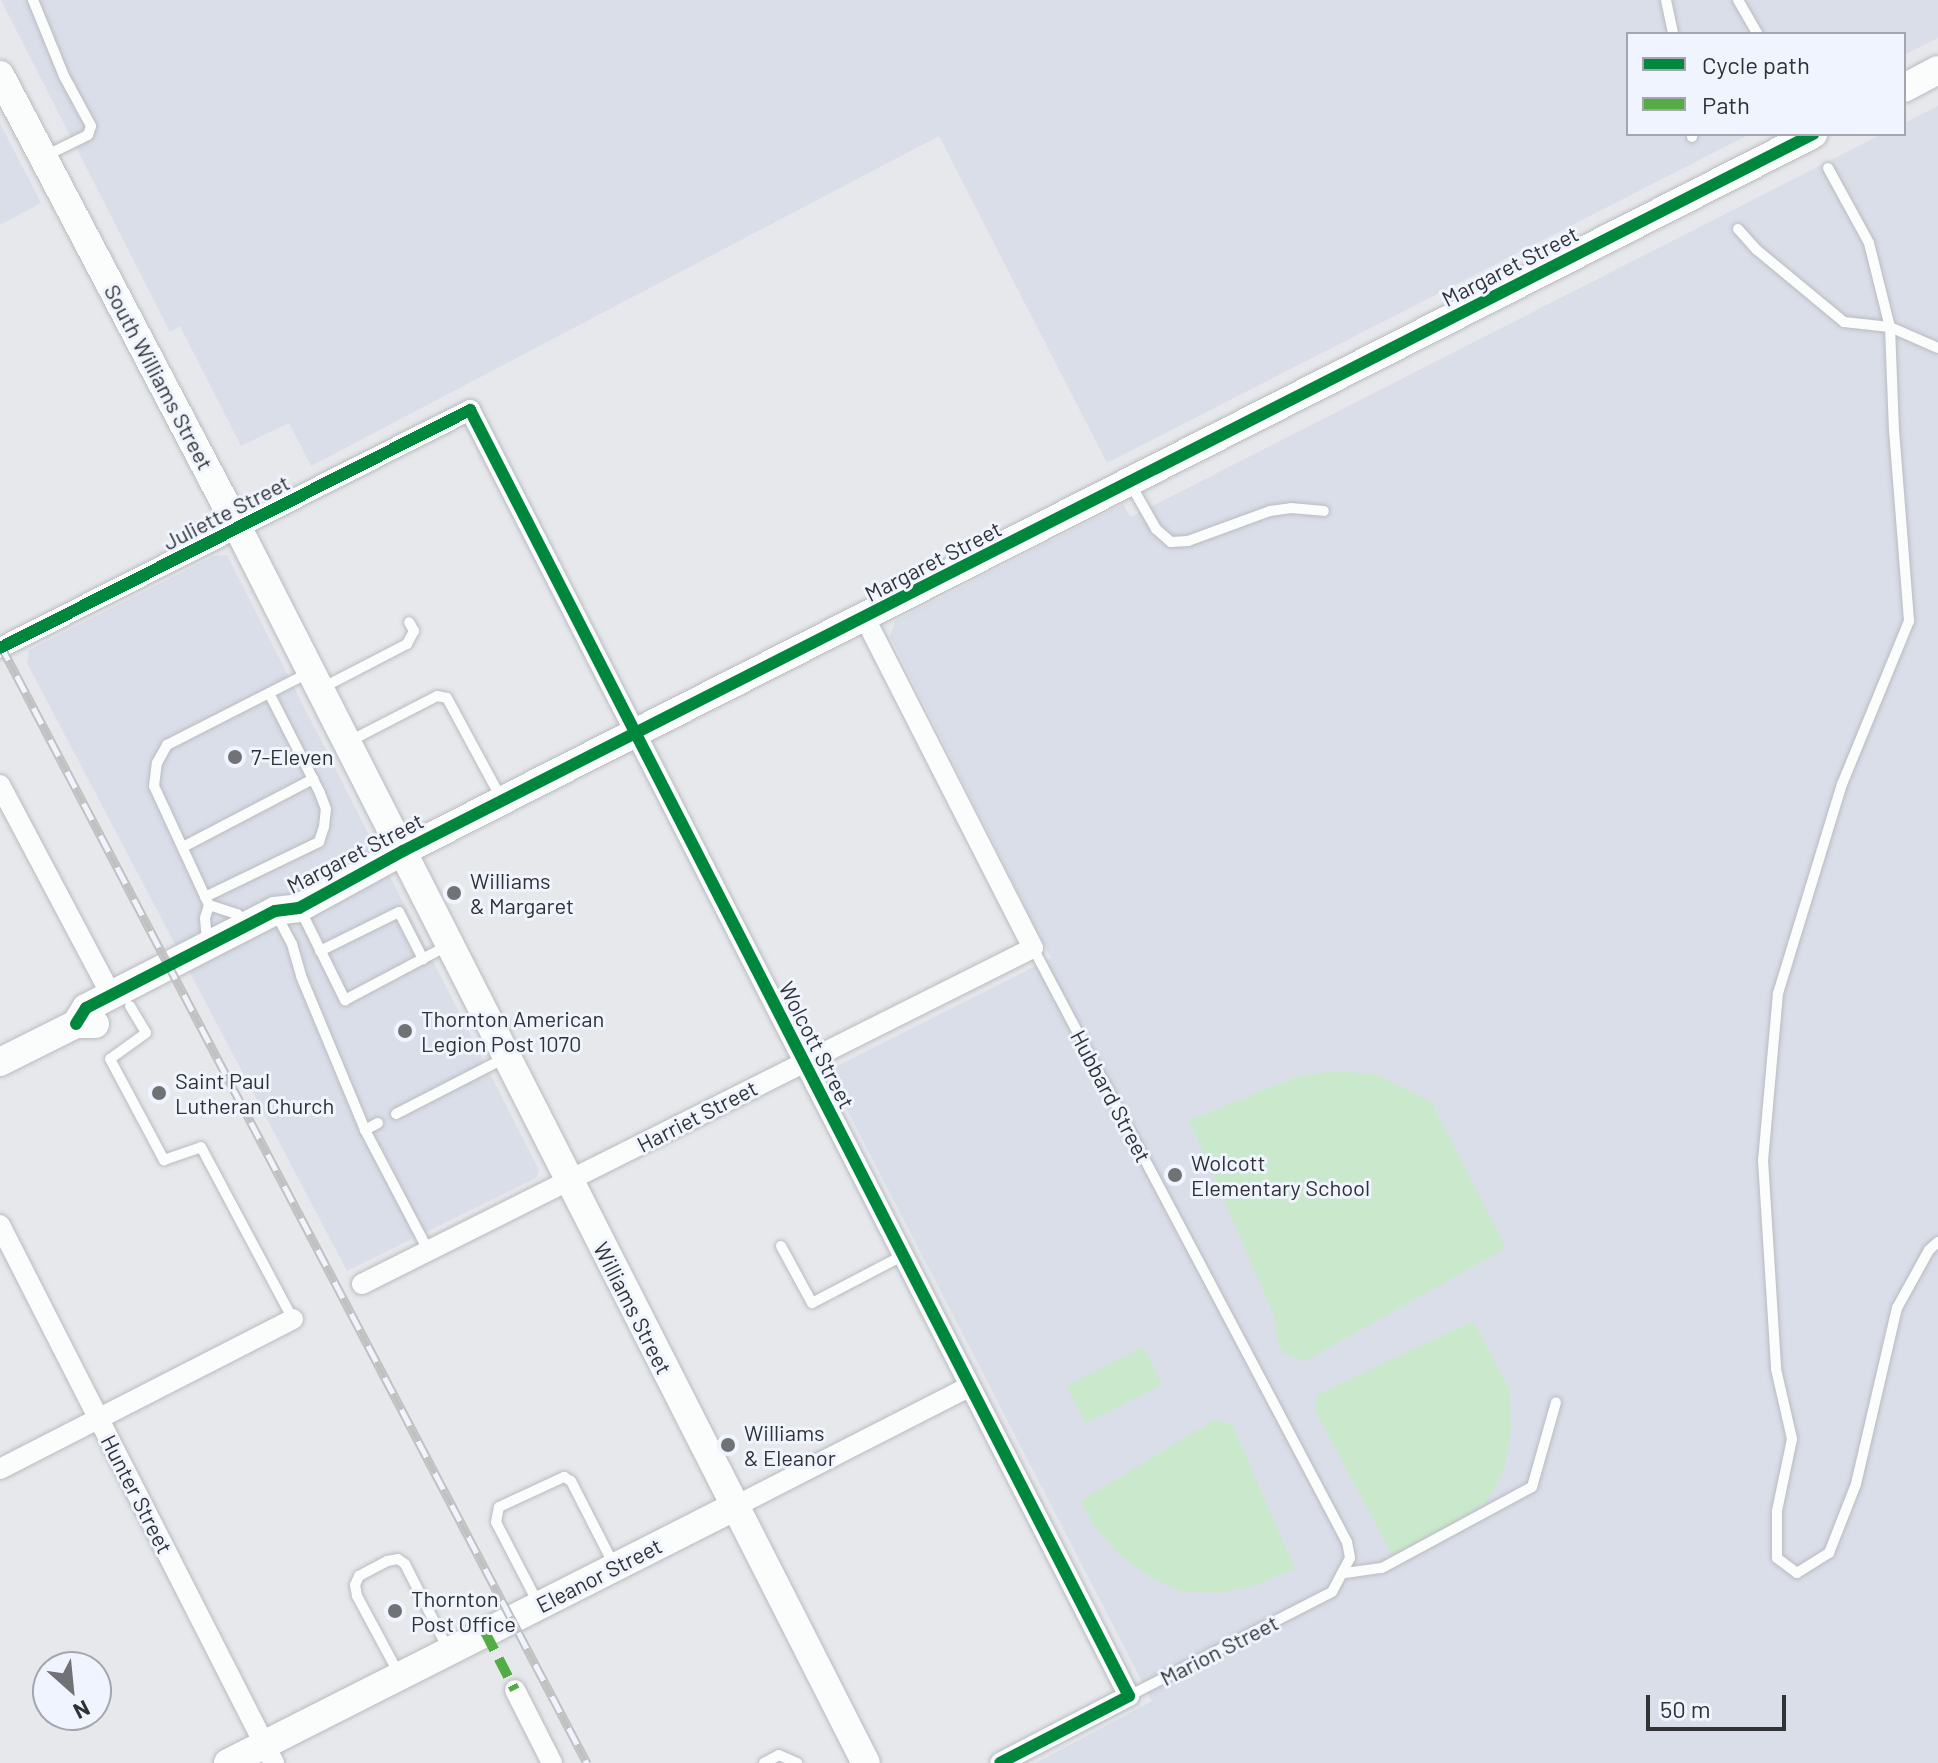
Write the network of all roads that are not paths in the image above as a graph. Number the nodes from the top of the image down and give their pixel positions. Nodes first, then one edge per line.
1 (33, 0) edge
2 (1666, 0) edge
3 (1738, 0) edge
4 (1673, 32) edge
5 (1757, 32) edge
6 (1938, 70) edge
7 (0, 75) edge
8 (1906, 87) edge
9 (1809, 136) edge
10 (43, 157) junction
11 (1828, 168) dead end
12 (1738, 229) dead end
13 (1890, 327) junction
14 (1938, 348) edge
15 (470, 410) joint
16 (1130, 483) junction
17 (1324, 511) dead end
18 (238, 528) junction
19 (865, 618) junction
20 (409, 622) dead end
21 (0, 648) edge
22 (316, 680) junction
23 (269, 693) junction
24 (634, 732) junction
25 (347, 742) junction
26 (313, 779) junction
27 (0, 785) edge
28 (502, 800) junction
29 (183, 847) junction
30 (403, 851) junction
31 (207, 901) junction
32 (277, 918) junction
33 (450, 944) junction
34 (208, 946) junction
35 (1033, 948) junction
36 (320, 951) junction
37 (423, 959) junction
38 (120, 1001) junction
39 (507, 1057) junction
40 (0, 1062) edge
41 (803, 1063) junction
42 (396, 1114) dead end
43 (378, 1123) dead end
44 (365, 1130) junction
45 (569, 1180) junction
46 (0, 1225) edge
47 (1938, 1242) edge
48 (781, 1246) dead end
49 (428, 1250) junction
50 (902, 1256) junction
51 (362, 1284) dead end
52 (293, 1319) joint
53 (969, 1387) junction
54 (1556, 1402) dead end
55 (99, 1419) junction
56 (0, 1469) edge
57 (734, 1507) junction
58 (615, 1567) junction
59 (1345, 1573) junction
60 (539, 1605) junction
61 (449, 1650) junction
62 (399, 1676) junction
63 (515, 1690) dead end
64 (1129, 1696) junction
65 (269, 1754) edge
66 (228, 1763) edge
67 (552, 1763) edge
68 (764, 1763) edge
69 (797, 1763) edge
70 (866, 1763) edge
71 (1000, 1763) edge

1 - 10 lane
2 - 4 lane
3 - 5 lane
6 - 8 street
7 - 10 street, South Williams Street
9 - 16 street, Margaret Street
10 - 18 street, South Williams Street
11 - 13 lane
12 - 13 lane
13 - 14 lane
13 - 47 lane
15 - 18 street, Juliette Street
15 - 24 street, Wolcott Street
16 - 17 lane
16 - 19 street, Margaret Street
18 - 21 street, Juliette Street
18 - 22 street, South Williams Street
19 - 24 street, Margaret Street
19 - 35 street, Hubbard Street
20 - 22 lane
22 - 23 lane
22 - 25 street, South Williams Street
23 - 26 lane
23 - 29 lane
24 - 28 street, Margaret Street
24 - 41 street, Wolcott Street
25 - 28 lane
25 - 30 street, South Williams Street
26 - 29 lane
26 - 31 lane
27 - 38 street
28 - 30 street, Margaret Street
29 - 31 lane
30 - 32 street, Margaret Street
30 - 33 street, Williams Street
31 - 32 lane
31 - 34 lane
32 - 34 street, Margaret Street
32 - 36 lane
32 - 38 street, Margaret Street
32 - 44 lane
33 - 37 lane
33 - 39 street, Williams Street
34 - 38 street, Margaret Street
35 - 41 street, Harriet Street
35 - 59 lane, Hubbard Street
36 - 37 lane
36 - 37 lane
38 - 40 street, Margaret Street
38 - 52 lane
39 - 42 lane
39 - 45 street, Williams Street
41 - 45 street, Harriet Street
41 - 50 street, Wolcott Street
43 - 44 lane
44 - 49 lane
45 - 49 street, Harriet Street
45 - 57 street, Williams Street
46 - 55 street, Hunter Street
48 - 50 lane
49 - 51 street, Harriet Street
50 - 53 street, Wolcott Street
52 - 55 street
53 - 57 street, Eleanor Street
53 - 64 street, Wolcott Street
54 - 59 lane
55 - 56 street
55 - 65 street, Hunter Street
57 - 58 street, Eleanor Street
57 - 70 street, Williams Street
58 - 60 street, Eleanor Street
58 - 60 lane
59 - 64 lane, Marion Street
60 - 61 street, Eleanor Street
61 - 62 street, Eleanor Street
61 - 62 lane
62 - 65 street, Eleanor Street
63 - 67 street
64 - 71 street, Marion Street
65 - 66 street, Eleanor Street
68 - 69 lane

